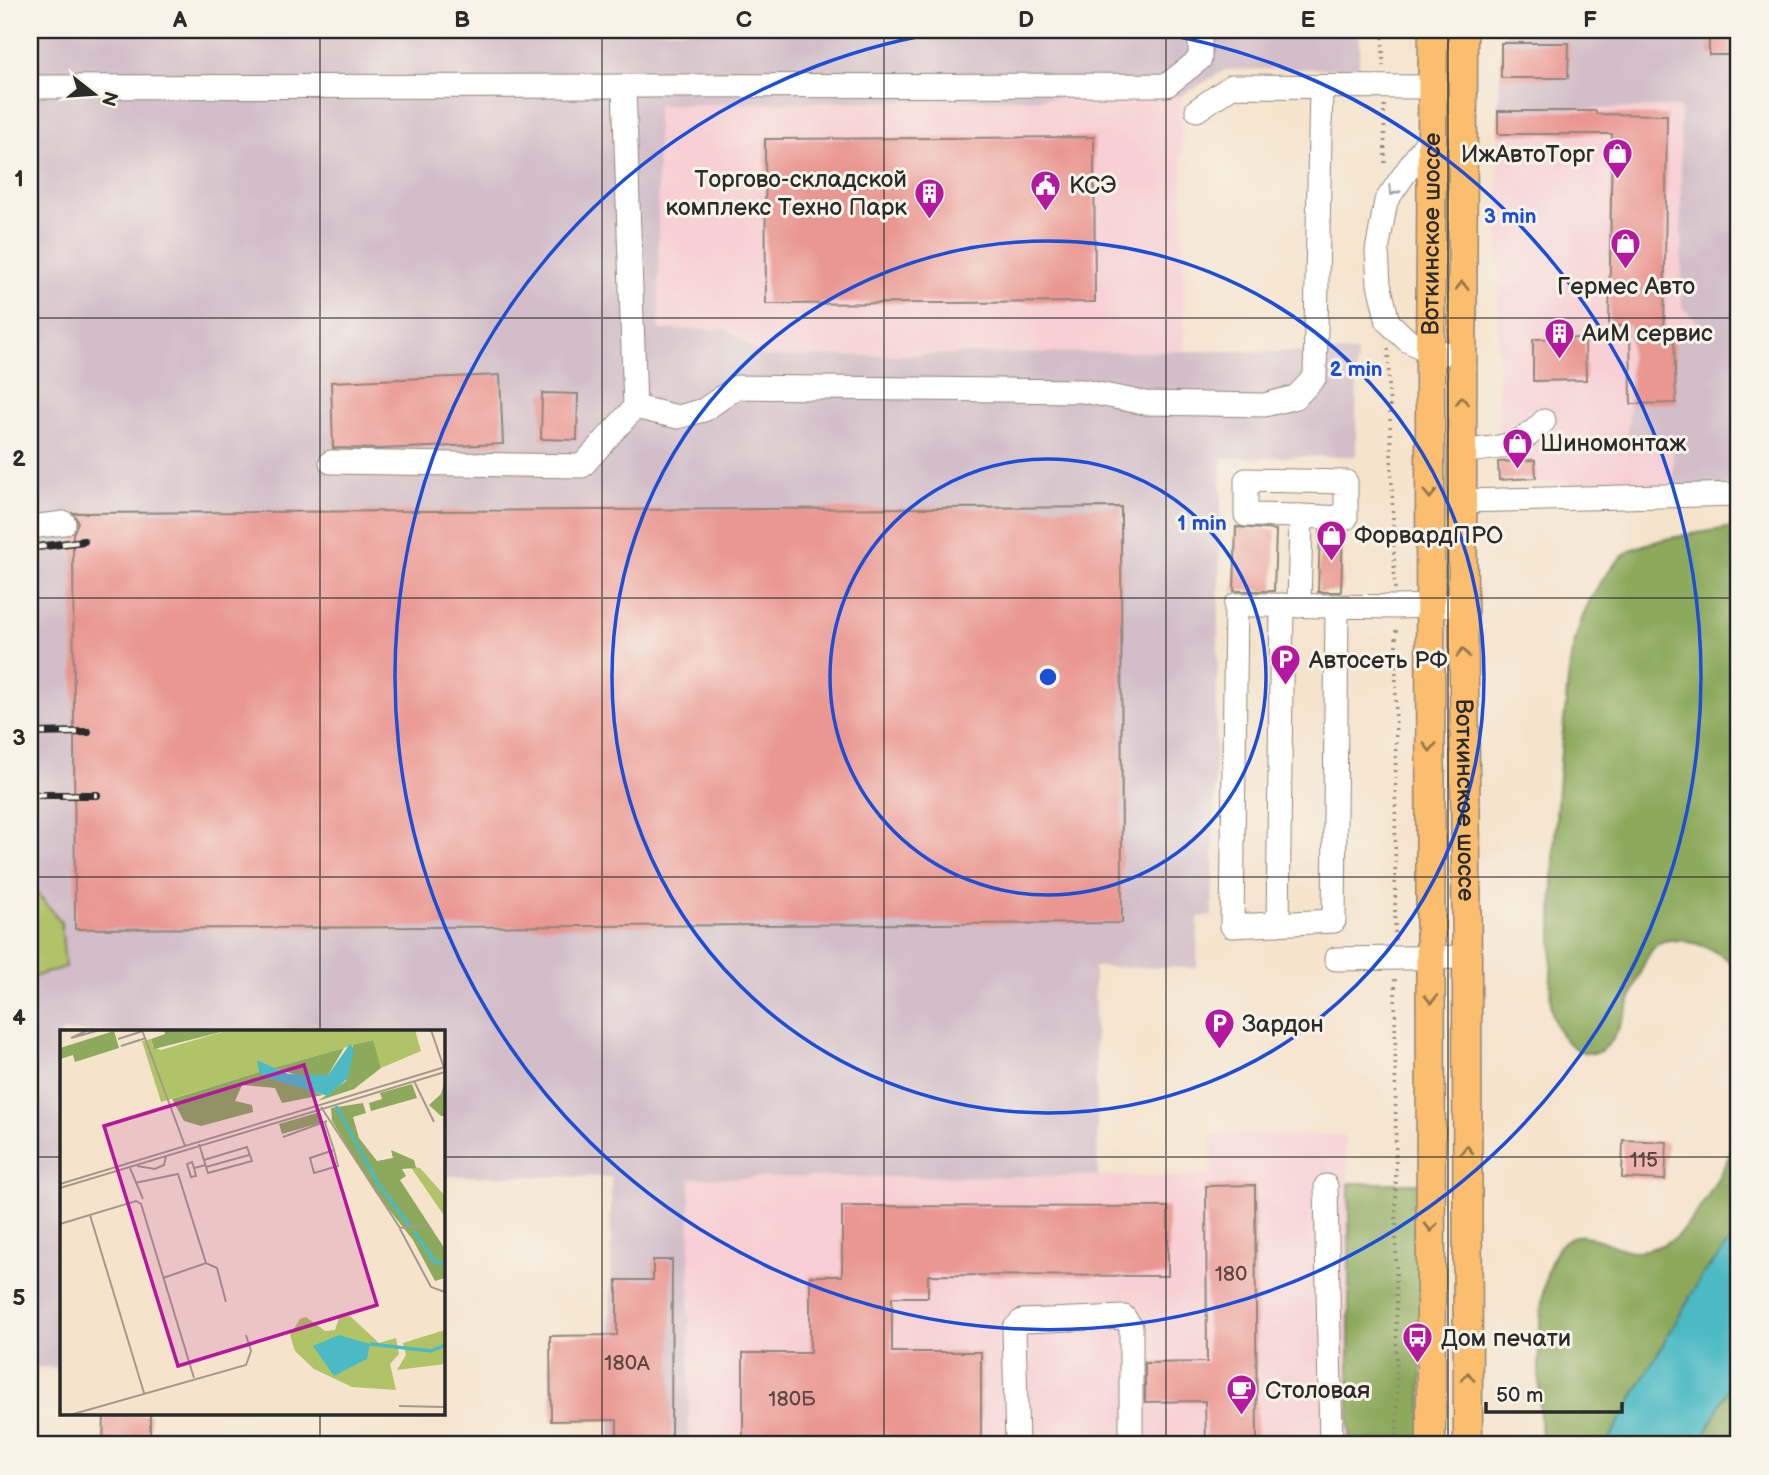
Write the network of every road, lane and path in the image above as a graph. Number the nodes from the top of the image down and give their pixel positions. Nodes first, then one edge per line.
1 (1200, 30) edge
2 (1383, 30) edge
3 (1433, 30) edge
4 (1463, 30) edge
5 (624, 86) junction
6 (1321, 86) junction
7 (30, 87) edge
8 (1383, 87) junction
9 (1433, 87) junction
10 (1197, 110) dead end
11 (1432, 134) junction
12 (1386, 201) junction
13 (1388, 322) junction
14 (1430, 352) junction
15 (1462, 354) junction
16 (635, 407) junction
17 (1544, 421) dead end
18 (1462, 452) junction
19 (331, 462) dead end
20 (1739, 494) edge
21 (1462, 501) junction
22 (1301, 516) dead end
23 (64, 523) dead end
24 (30, 527) edge
25 (1463, 605) junction
26 (1291, 606) junction
27 (1337, 606) junction
28 (1430, 606) junction
29 (1396, 607) junction
30 (1278, 924) junction
31 (1431, 957) junction
32 (1467, 957) junction
33 (1395, 958) junction
34 (1336, 959) dead end
35 (1326, 1186) dead end
36 (1017, 1445) edge
37 (1131, 1445) edge
38 (1331, 1445) edge
39 (1397, 1445) edge
40 (1431, 1445) edge
41 (1468, 1445) edge

1 - 5 lane
2 - 8 path
3 - 9 main road, Воткинское шоссе
15 -> 4 main road, Воткинское шоссе
5 - 7 lane
5 - 16 lane
6 - 8 lane
6 - 10 lane
6 - 16 lane
8 - 9 lane
8 - 12 path
9 - 11 main road, Воткинское шоссе
11 -> 12 lane
11 - 14 main road, Воткинское шоссе
12 - 13 lane
13 - 14 lane
13 - 29 path
14 - 15 lane
14 -> 28 main road, Воткинское шоссе
18 -> 15 main road, Воткинское шоссе
16 - 19 lane
17 - 18 lane
18 - 21 main road, Воткинское шоссе
20 - 21 lane
21 - 25 main road, Воткинское шоссе
22 - 26 lane
23 - 24 lane
25 - 28 lane
32 -> 25 main road, Воткинское шоссе
26 - 27 lane
26 - 30 lane
26 - 30 lane
27 - 29 lane
27 - 30 lane
28 - 29 lane
28 -> 31 main road, Воткинское шоссе
29 - 33 path
31 - 32 lane
31 - 33 lane
31 -> 40 main road, Воткинское шоссе
41 -> 32 main road, Воткинское шоссе
33 - 34 lane
33 - 39 path
35 - 38 lane
36 - 37 lane

